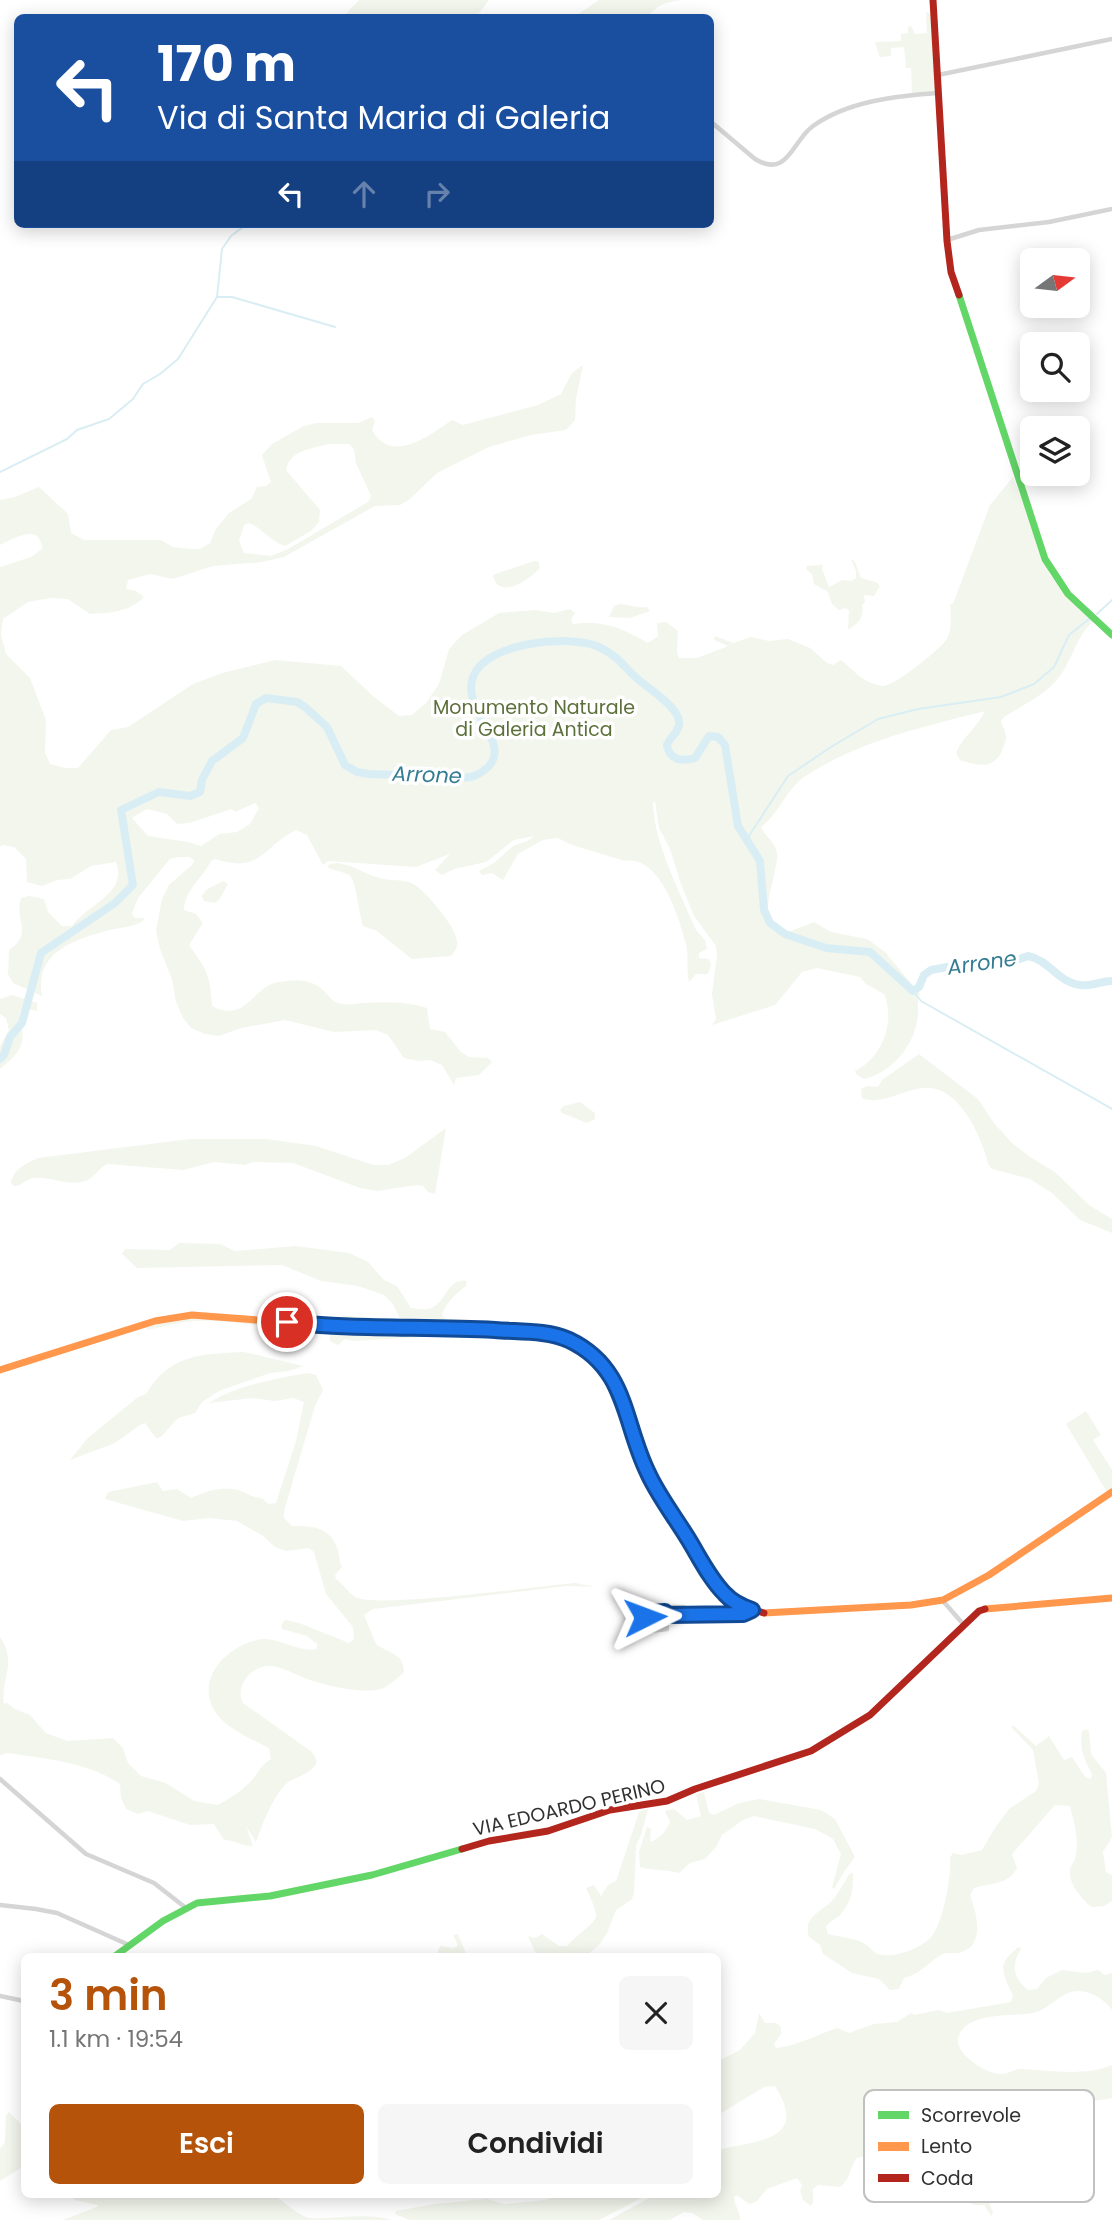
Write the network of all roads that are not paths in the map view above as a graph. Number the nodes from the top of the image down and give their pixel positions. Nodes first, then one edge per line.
1 (933, 0) edge
2 (1112, 39) edge
3 (937, 75) junction
4 (938, 93) junction
5 (714, 124) edge
6 (1112, 209) edge
7 (947, 241) junction
8 (1112, 635) edge
9 (0, 1370) edge
10 (1112, 1492) edge
11 (1112, 1598) edge
12 (943, 1600) junction
13 (752, 1610) junction
14 (667, 1614) junction
15 (964, 1625) junction
16 (0, 1779) edge
17 (0, 1905) edge
18 (186, 1908) junction
19 (130, 1945) junction
20 (119, 1953) edge
21 (0, 1996) edge
22 (21, 2000) edge

1 - 3 street
2 - 3 street
3 - 4 street
4 - 5 street
4 - 7 street
6 - 7 street
7 - 8 street
9 - 13 street
10 - 12 street
11 - 15 street, VIA EDOARDO PERINO
12 - 13 street
12 - 15 street
13 - 14 street
14 - 14 street
15 - 18 street, VIA EDOARDO PERINO
16 - 18 street
17 - 19 street
18 - 19 street, VIA EDOARDO PERINO
19 - 20 street, VIA EDOARDO PERINO
21 - 22 street

